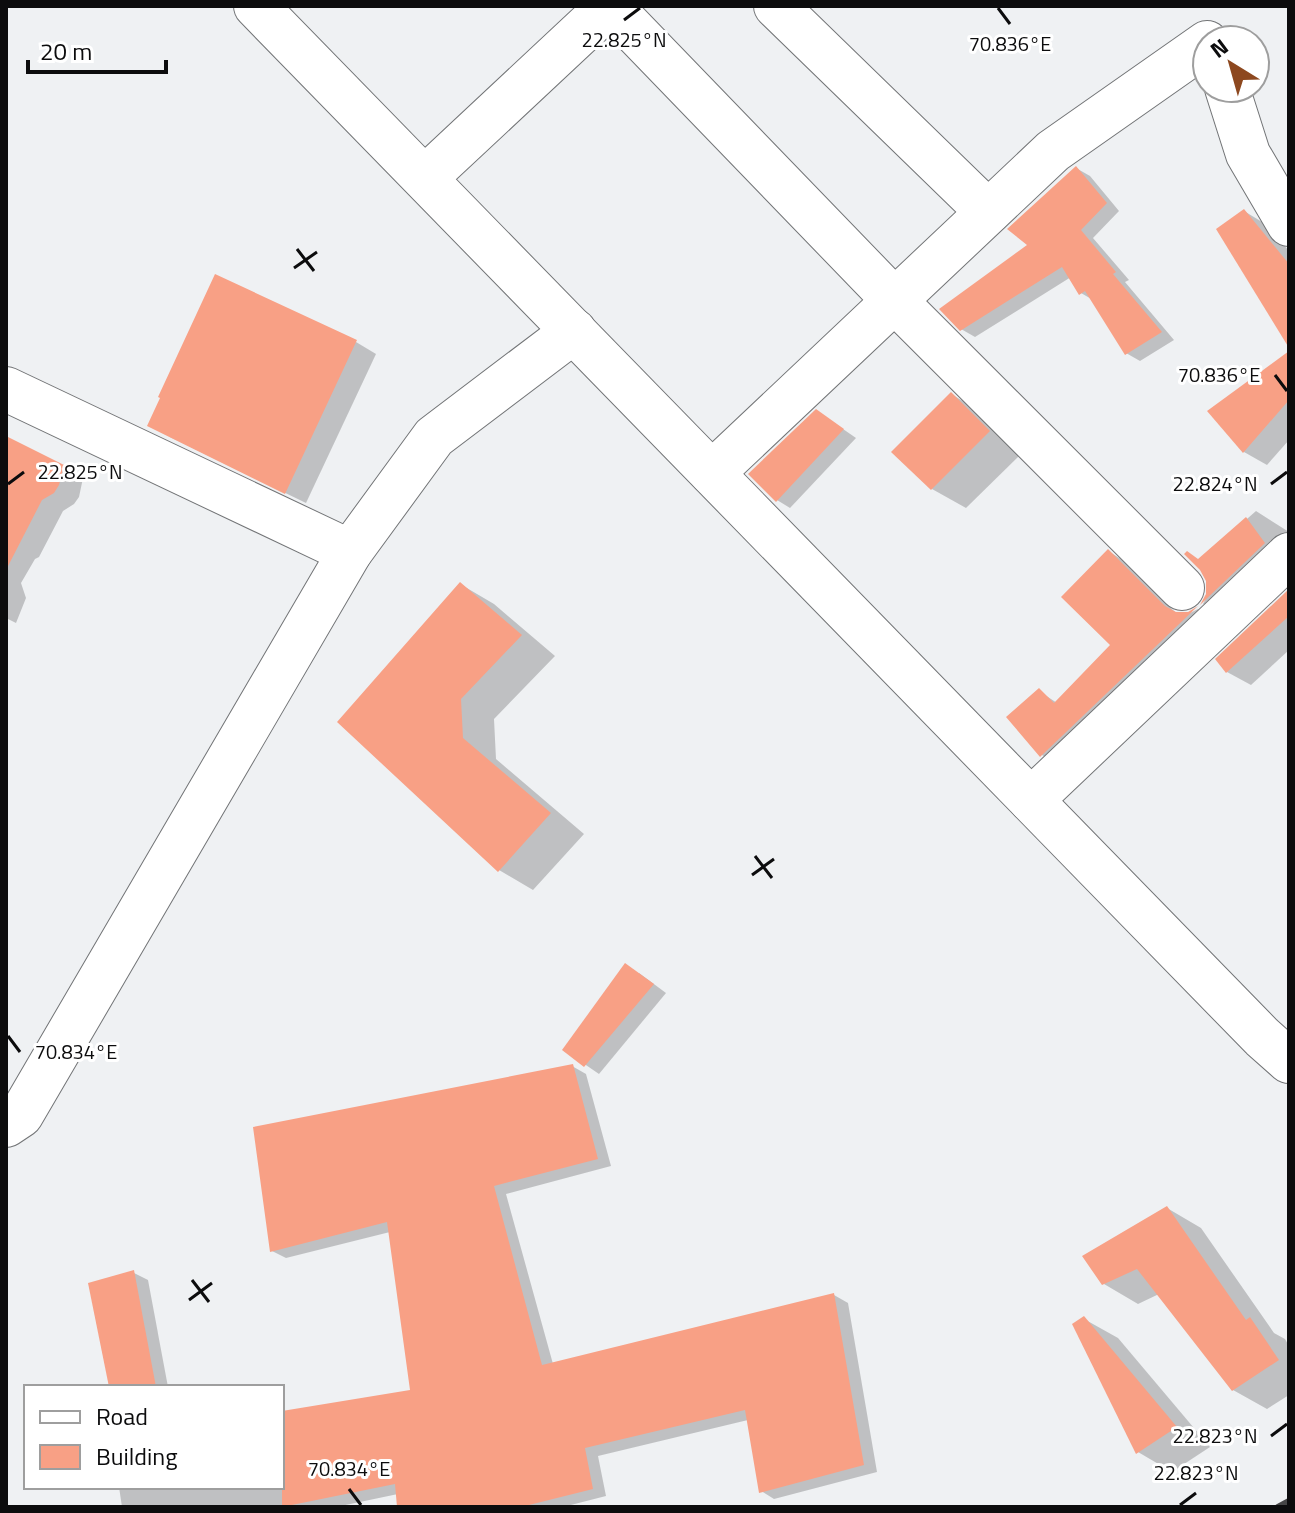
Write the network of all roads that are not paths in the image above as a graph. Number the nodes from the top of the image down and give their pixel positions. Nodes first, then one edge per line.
1 (256, 6) edge
2 (610, 6) edge
3 (776, 6) edge
4 (1191, 55) edge
5 (1232, 104) edge
6 (425, 178) junction
7 (988, 212) junction
8 (1289, 224) edge
9 (895, 301) junction
10 (574, 331) junction
11 (6, 389) edge
12 (712, 473) junction
13 (350, 552) junction
14 (1289, 555) edge
15 (1182, 588) dead end
16 (1031, 800) junction
17 (1289, 1061) edge
18 (6, 1125) edge

1 - 6 street
2 - 6 street
2 - 9 street
3 - 7 street
4 - 7 street
5 - 8 street
6 - 10 street
7 - 9 street
9 - 12 street
9 - 15 street
10 - 12 street
10 - 13 street
11 - 13 street
12 - 16 street
13 - 18 street
14 - 16 street
16 - 17 street

